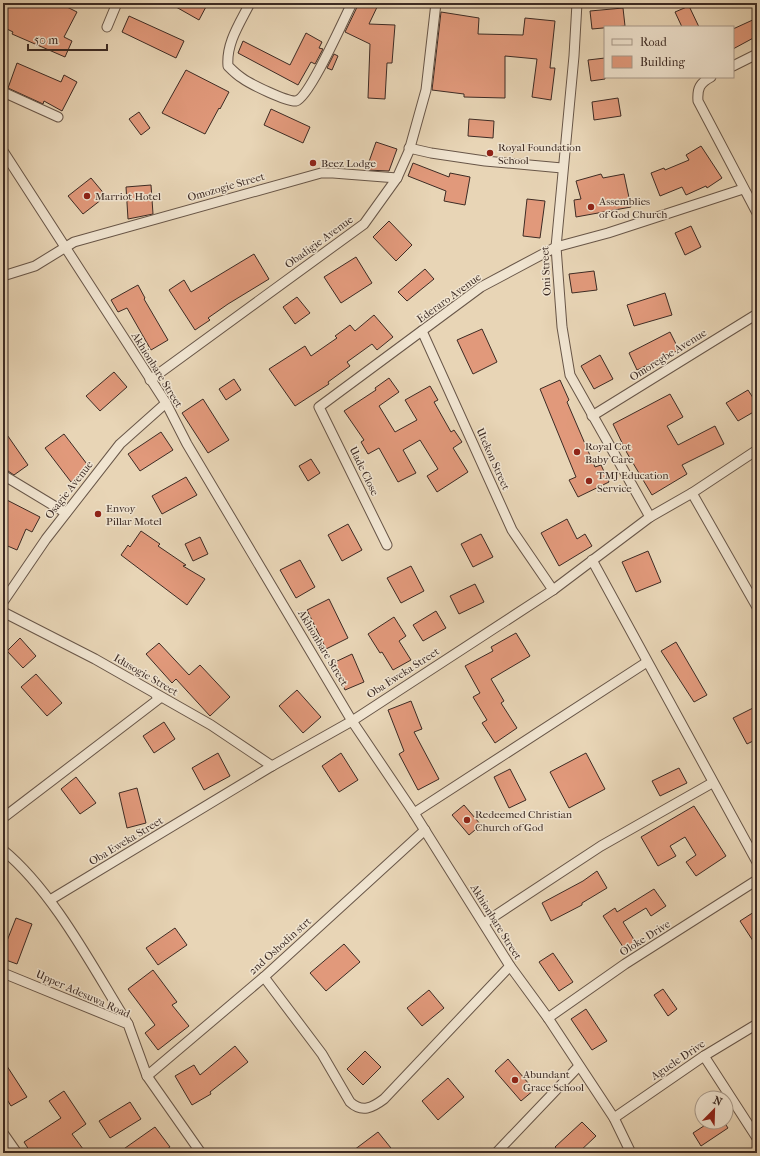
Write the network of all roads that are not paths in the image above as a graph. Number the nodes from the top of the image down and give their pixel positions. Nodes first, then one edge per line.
1 (117, 3) edge
2 (250, 3) edge
3 (352, 3) edge
4 (436, 3) edge
5 (577, 3) edge
6 (107, 27) dead end
7 (757, 54) edge
8 (734, 66) edge
9 (710, 78) edge
10 (3, 92) edge
11 (58, 117) dead end
12 (410, 148) junction
13 (3, 150) edge
14 (562, 168) junction
15 (397, 178) junction
16 (743, 190) junction
17 (757, 212) edge
18 (65, 247) junction
19 (556, 247) junction
20 (3, 276) edge
21 (757, 314) edge
22 (422, 331) junction
23 (150, 380) junction
24 (166, 403) junction
25 (319, 407) joint
26 (592, 416) junction
27 (757, 450) edge
28 (3, 475) edge
29 (692, 493) junction
30 (66, 513) junction
31 (650, 517) junction
32 (387, 545) dead end
33 (592, 560) junction
34 (552, 590) junction
35 (3, 602) edge
36 (757, 607) edge
37 (3, 612) edge
38 (647, 662) junction
39 (153, 693) junction
40 (352, 721) junction
41 (272, 766) junction
42 (712, 783) junction
43 (414, 813) junction
44 (3, 818) edge
45 (425, 830) junction
46 (3, 850) edge
47 (757, 862) edge
48 (757, 880) edge
49 (50, 900) junction
50 (484, 922) junction
51 (510, 966) junction
52 (3, 973) edge
53 (264, 977) junction
54 (548, 1018) junction
55 (128, 1024) junction
56 (757, 1024) edge
57 (704, 1056) junction
58 (579, 1066) junction
59 (147, 1076) junction
60 (614, 1118) junction
61 (3, 1133) edge
62 (757, 1138) edge
63 (17, 1153) edge
64 (201, 1153) edge
65 (496, 1153) edge
66 (631, 1153) edge

1 - 6 street
2 - 3 street
4 - 12 street, Obadigie Avenue
5 - 14 street, Oni Street
7 - 8 street
9 - 16 street
10 - 11 street
12 - 14 street
12 - 15 street, Obadigie Avenue
13 - 18 street, Akhionbare Street
14 - 19 street, Oni Street
15 - 18 street, Omozogie Street
15 - 23 street, Obadigie Avenue
16 - 17 street
16 - 19 street, Ederaro Avenue
18 - 20 street, Omozogie Street
18 - 23 street, Akhionbare Street
19 - 22 street, Ederaro Avenue
19 - 26 street, Oni Street
21 - 26 street, Omoregbe Avenue
22 - 25 street, Ederaro Avenue
22 - 34 street, Utekon Street
23 - 24 street, Akhionbare Street
24 - 30 street, Osagie Avenue
24 - 40 street, Akhionbare Street
25 - 32 street, Uade Close
26 - 31 street, Oni Street
27 - 29 street, Oba Eweka Street
28 - 30 street
29 - 31 street, Oba Eweka Street
29 - 36 street
30 - 35 street, Osagie Avenue
31 - 33 street, Oba Eweka Street
33 - 34 street, Oba Eweka Street
33 - 38 street
34 - 40 street, Oba Eweka Street
37 - 39 street, Idusogie Street
38 - 42 street
38 - 43 street
39 - 41 street, Idusogie Street
39 - 44 street
40 - 41 street, Oba Eweka Street
40 - 43 street, Akhionbare Street
41 - 49 street, Oba Eweka Street
42 - 47 street
42 - 50 street
43 - 45 street, Akhionbare Street
45 - 50 street, Akhionbare Street
45 - 53 street, 2nd Oshodin strt
46 - 49 street
48 - 54 street, Oloke Drive
49 - 55 street
50 - 51 street, Akhionbare Street
51 - 53 street
51 - 54 street, Akhionbare Street
52 - 55 street, Upper Adesuwa Road
53 - 59 street, 2nd Oshodin strt
54 - 58 street, Akhionbare Street
55 - 59 street, Upper Adesuwa Road
56 - 57 street, Aguele Drive
57 - 60 street, Aguele Drive
57 - 62 street
58 - 60 street, Akhionbare Street
58 - 65 street
59 - 64 street, Upper Adesuwa Road
60 - 66 street, Akhionbare Street
61 - 63 street

